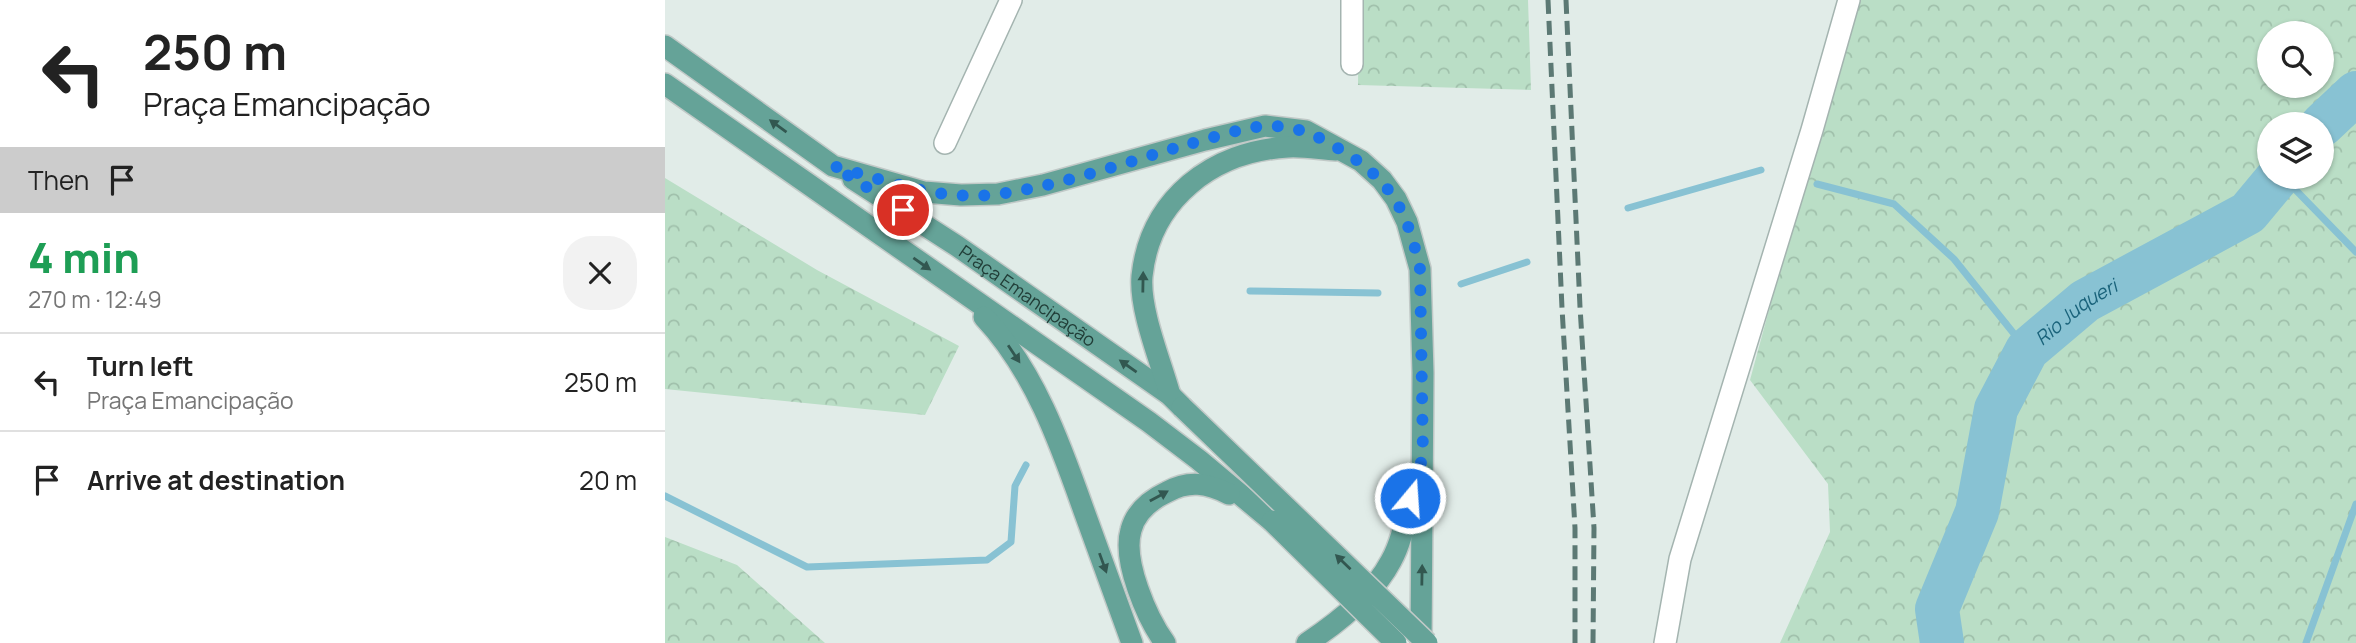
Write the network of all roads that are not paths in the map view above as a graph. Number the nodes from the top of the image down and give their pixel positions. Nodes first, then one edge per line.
1 (1011, 0) edge
2 (1352, 0) edge
3 (1849, 0) edge
4 (665, 46) edge
5 (1352, 64) dead end
6 (665, 84) edge
7 (945, 143) dead end
8 (1341, 150) junction
9 (833, 166) junction
10 (953, 285) junction
11 (1176, 401) junction
12 (1423, 456) junction
13 (1272, 521) junction
14 (1132, 643) edge
15 (1165, 643) edge
16 (1307, 643) edge
17 (1396, 643) edge
18 (1421, 643) edge
19 (1427, 643) edge
20 (1665, 643) edge

1 - 7 street
2 - 5 street
3 - 20 street
9 -> 4 main road, Praça Emancipação
6 -> 10 main road, Praça Emancipação
8 - 9 main road
11 -> 8 main road
8 - 12 main road
11 -> 9 main road, Praça Emancipação
10 - 13 main road, Praça Emancipação
10 -> 14 main road
19 -> 11 main road, Praça Emancipação, bridge
12 - 16 main road
18 -> 12 main road
15 -> 13 main road
13 - 17 main road, bridge

